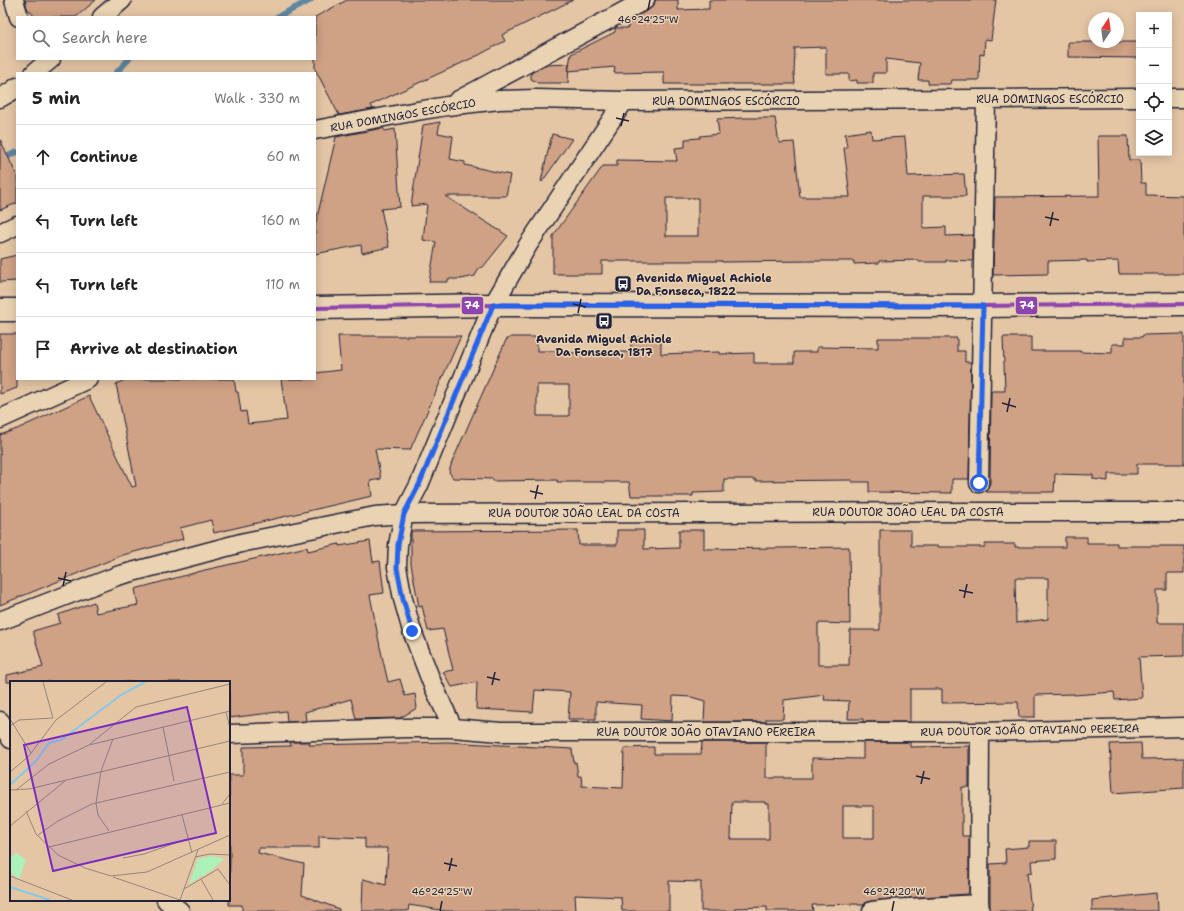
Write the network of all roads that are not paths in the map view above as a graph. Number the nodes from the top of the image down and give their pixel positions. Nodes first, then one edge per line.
1 (14, 0) edge
2 (122, 0) edge
3 (645, 0) edge
4 (19, 16) edge
5 (103, 16) edge
6 (16, 88) edge
7 (0, 98) edge
8 (1136, 98) edge
9 (1172, 98) edge
10 (1184, 98) edge
11 (986, 99) junction
12 (624, 101) junction
13 (447, 106) junction
14 (316, 130) edge
15 (16, 225) edge
16 (0, 233) edge
17 (1184, 304) edge
18 (493, 305) junction
19 (983, 306) junction
20 (316, 308) edge
21 (0, 310) edge
22 (16, 310) edge
23 (86, 380) edge
24 (0, 419) edge
25 (979, 483) dead end
26 (1184, 512) edge
27 (404, 514) junction
28 (0, 622) edge
29 (0, 721) edge
30 (1184, 727) edge
31 (453, 728) junction
32 (980, 732) junction
33 (230, 734) edge
34 (10, 737) edge
35 (167, 901) edge
36 (980, 908) edge
37 (180, 911) edge
38 (872, 911) edge

1 - 4 street
2 - 5 street
3 - 13 street
6 - 7 street
8 - 11 street, RUA DOMINGOS ESCÓRCIO
9 - 10 street
11 - 12 street, RUA DOMINGOS ESCÓRCIO
11 - 19 street
12 - 13 street, RUA DOMINGOS ESCÓRCIO
12 - 18 street
13 - 14 street, RUA DOMINGOS ESCÓRCIO
15 - 16 street
17 - 19 street
18 - 19 street
18 - 20 street
18 - 27 street
19 - 25 street
21 - 22 street
23 - 24 street
26 - 27 street, RUA DOUTOR JOÃO LEAL DA COSTA
27 - 28 street, RUA DOUTOR JOÃO LEAL DA COSTA
27 - 31 street
29 - 34 street
30 - 32 street, RUA DOUTOR JOÃO OTAVIANO PEREIRA
31 - 32 street, RUA DOUTOR JOÃO OTAVIANO PEREIRA
31 - 33 street, RUA DOUTOR JOÃO OTAVIANO PEREIRA
32 - 36 street
35 - 37 street
36 - 38 street

